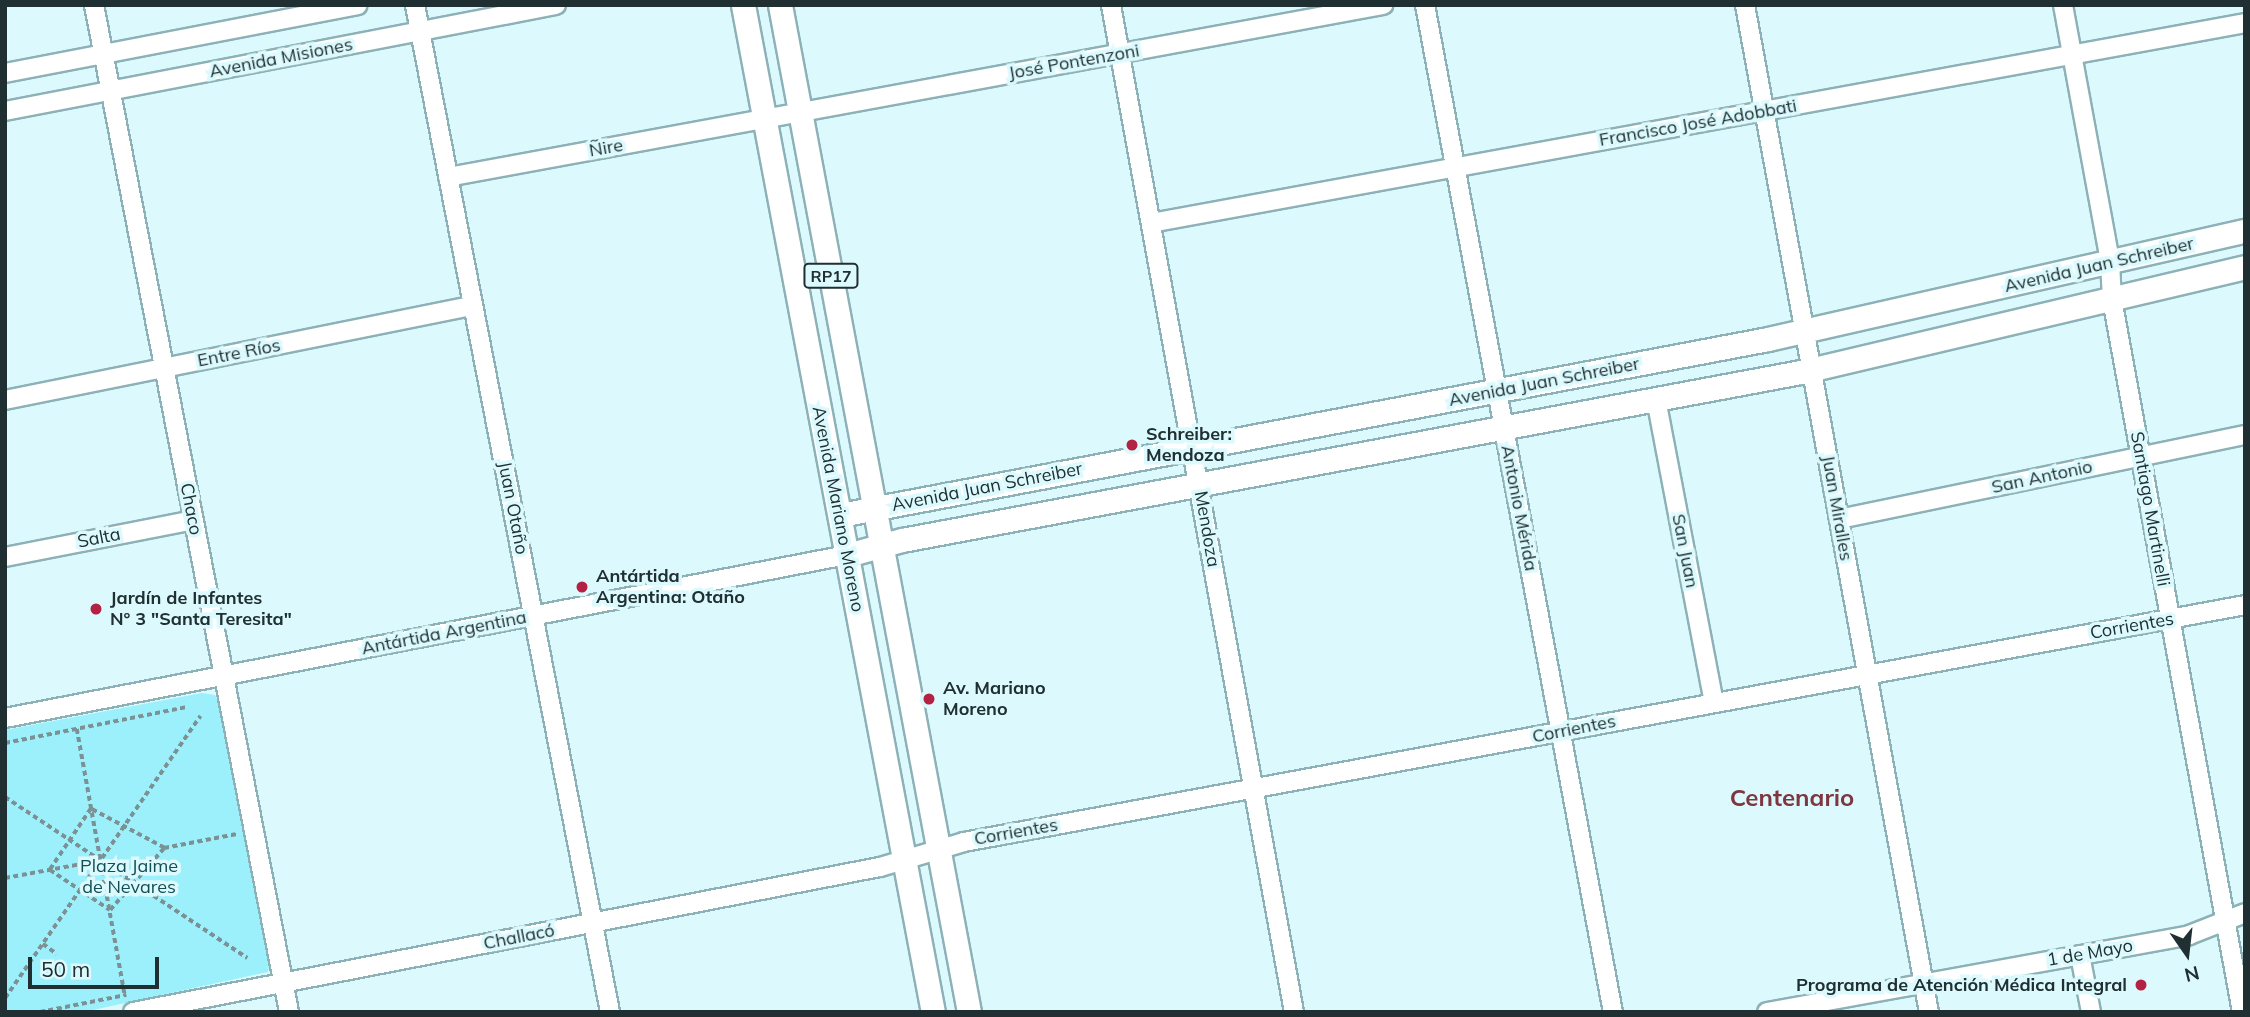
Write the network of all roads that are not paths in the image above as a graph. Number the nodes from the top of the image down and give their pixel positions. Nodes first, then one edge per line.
1 (94, 5) edge
2 (358, 5) edge
3 (415, 5) edge
4 (556, 5) edge
5 (743, 5) edge
6 (780, 5) edge
7 (1111, 5) edge
8 (1383, 5) edge
9 (1425, 5) edge
10 (1745, 5) edge
11 (2063, 5) edge
12 (2245, 23) edge
13 (420, 31) junction
14 (103, 54) junction
15 (1120, 54) junction
16 (2072, 55) junction
17 (5, 73) edge
18 (110, 90) junction
19 (5, 111) edge
20 (1765, 111) junction
21 (800, 112) junction
22 (765, 119) junction
23 (1455, 167) junction
24 (448, 177) junction
25 (1151, 223) junction
26 (2245, 231) edge
27 (2110, 262) junction
28 (2245, 267) edge
29 (2112, 299) junction
30 (473, 306) junction
31 (1805, 331) junction
32 (164, 368) junction
33 (1812, 370) junction
34 (1497, 391) junction
35 (1656, 399) junction
36 (5, 400) edge
37 (1504, 428) junction
38 (2245, 435) edge
39 (1192, 449) junction
40 (2140, 457) junction
41 (1199, 485) junction
42 (875, 509) junction
43 (839, 515) junction
44 (1839, 519) junction
45 (193, 520) junction
46 (882, 546) junction
47 (847, 555) junction
48 (5, 556) edge
49 (2245, 605) edge
50 (534, 616) junction
51 (2170, 619) junction
52 (1868, 675) junction
53 (224, 676) junction
54 (1714, 703) junction
55 (5, 719) edge
56 (1561, 732) junction
57 (1254, 788) junction
58 (938, 848) junction
59 (905, 859) junction
60 (2245, 913) edge
61 (2225, 922) junction
62 (593, 923) junction
63 (2080, 955) junction
64 (284, 982) junction
65 (1924, 983) junction
66 (133, 1012) edge
67 (289, 1012) edge
68 (610, 1012) edge
69 (933, 1012) edge
70 (969, 1012) edge
71 (1294, 1012) edge
72 (1613, 1012) edge
73 (1767, 1012) edge
74 (1929, 1012) edge
75 (2091, 1012) edge
76 (2242, 1012) edge

1 - 14 street, Chaco
2 - 14 street
3 - 13 street, Juan Otaño
4 - 13 street, Avenida Misiones
5 - 22 main road, Avenida Mariano Moreno / RP17
6 - 21 main road, Avenida Mariano Moreno / RP17
7 - 15 street, Mendoza
8 - 15 street, José Pontenzoni
9 - 23 street, Antonio Mérida
10 - 20 street, Juan Miralles
11 - 16 street, Santiago Martinelli
12 - 16 street, Francisco José Adobbati
13 - 18 street, Avenida Misiones
13 - 24 street, Juan Otaño
14 - 17 street
14 - 18 street, Chaco
15 - 21 street, José Pontenzoni
15 - 25 street, Mendoza
16 - 20 street, Francisco José Adobbati
16 - 27 street, Santiago Martinelli
18 - 19 street, Avenida Misiones
18 - 32 street, Chaco
20 - 23 street, Francisco José Adobbati
20 - 31 street, Juan Miralles
21 - 22 street, José Pontenzoni
21 - 42 main road, Avenida Mariano Moreno / RP17
22 - 24 street, Ñire
22 - 43 main road, Avenida Mariano Moreno / RP17
23 - 25 street, Francisco José Adobbati
23 - 34 street, Antonio Mérida
24 - 30 street, Juan Otaño
25 - 39 street, Mendoza
26 - 27 main road, Avenida Juan Schreiber
27 - 29 street, Santiago Martinelli
27 - 31 main road, Avenida Juan Schreiber
28 - 29 main road, Avenida Juan Schreiber
29 - 33 main road, Avenida Juan Schreiber
29 - 40 street, Santiago Martinelli
30 - 32 street, Entre Ríos
30 - 50 street, Juan Otaño
31 - 33 street, Juan Miralles
31 - 34 main road, Avenida Juan Schreiber
32 - 36 street, Entre Ríos
32 - 45 street, Chaco
33 - 35 main road, Avenida Juan Schreiber
33 - 44 street, Juan Miralles
34 - 37 street, Antonio Mérida
34 - 39 main road, Avenida Juan Schreiber
35 - 37 main road, Avenida Juan Schreiber
35 - 54 street, San Juan
37 - 41 main road, Avenida Juan Schreiber
37 - 56 street, Antonio Mérida
38 - 40 street, San Antonio
39 - 41 street, Mendoza
39 - 42 main road, Avenida Juan Schreiber
40 - 44 street, San Antonio
40 - 51 street, Santiago Martinelli
41 - 46 main road, Avenida Juan Schreiber
41 - 57 street, Mendoza
42 - 43 main road, Avenida Juan Schreiber
42 - 46 main road, Avenida Mariano Moreno / RP17
43 - 47 main road, Avenida Mariano Moreno / RP17
44 - 52 street, Juan Miralles
45 - 48 street, Salta
45 - 53 street, Chaco
46 - 47 main road, Antártida Argentina
46 - 58 main road, Avenida Mariano Moreno / RP17
47 - 50 street, Antártida Argentina
47 - 59 main road, Avenida Mariano Moreno / RP17
49 - 51 street, Corrientes
50 - 53 street, Antártida Argentina
50 - 62 street, Juan Otaño
51 - 52 street, Corrientes
51 - 61 street, Santiago Martinelli
52 - 54 street, Corrientes
52 - 65 street, Juan Miralles
53 - 55 street, Antártida Argentina
53 - 64 street, Chaco
54 - 56 street, Corrientes
56 - 57 street, Corrientes
56 - 72 street, Antonio Mérida
57 - 58 street, Corrientes
57 - 71 street, Mendoza
58 - 59 street, Corrientes
58 - 70 main road, Avenida Mariano Moreno / RP17
59 - 62 street, Challacó
59 - 69 main road, Avenida Mariano Moreno / RP17
60 - 61 street, 1 de Mayo
61 - 63 street, 1 de Mayo
61 - 76 street, Santiago Martinelli
62 - 64 street, Challacó
62 - 68 street, Juan Otaño
63 - 65 street, 1 de Mayo
63 - 75 street
64 - 66 street, Challacó
64 - 67 street, Chaco
65 - 73 street, 1 de Mayo
65 - 74 street, Juan Miralles

